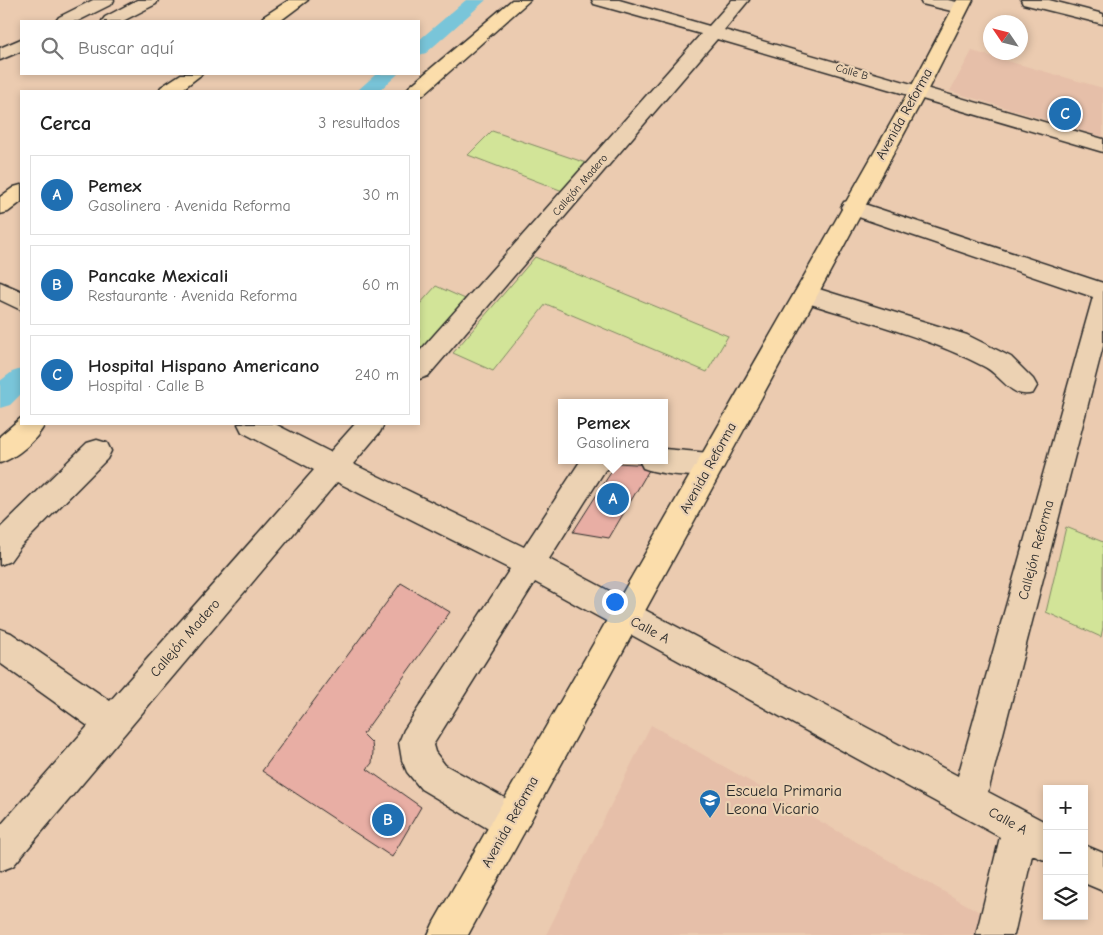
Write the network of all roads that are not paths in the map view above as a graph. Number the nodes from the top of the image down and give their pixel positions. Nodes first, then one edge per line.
1 (106, 0) edge
2 (150, 0) edge
3 (300, 0) edge
4 (522, 0) edge
5 (600, 0) edge
6 (741, 0) edge
7 (928, 0) edge
8 (1029, 0) edge
9 (963, 4) edge
10 (1103, 19) edge
11 (67, 20) edge
12 (113, 20) edge
13 (270, 20) edge
14 (713, 33) junction
15 (20, 45) edge
16 (0, 55) edge
17 (192, 75) edge
18 (169, 90) edge
19 (417, 90) edge
20 (918, 91) junction
21 (1103, 146) edge
22 (20, 193) edge
23 (0, 207) edge
24 (852, 207) junction
25 (0, 290) edge
26 (1103, 292) edge
27 (806, 294) junction
28 (20, 300) edge
29 (1103, 300) edge
30 (420, 368) edge
31 (1024, 386) dead end
32 (31, 425) edge
33 (253, 425) edge
34 (370, 425) edge
35 (97, 451) dead end
36 (0, 452) edge
37 (668, 461) edge
38 (594, 464) edge
39 (710, 465) junction
40 (333, 467) junction
41 (0, 552) edge
42 (529, 564) junction
43 (625, 617) junction
44 (0, 644) edge
45 (112, 723) junction
46 (969, 799) junction
47 (510, 821) junction
48 (1033, 835) edge
49 (0, 853) edge
50 (1088, 865) edge
51 (1103, 873) edge
52 (447, 935) edge
53 (995, 935) edge

1 - 11 street
2 - 12 street
3 - 13 main road
4 - 19 main road
5 - 14 street, Calle B
6 - 14 street, Callejón Madero
7 - 9 street
8 - 10 street
9 - 20 main road, Avenida Reforma
14 - 20 street, Calle B
14 - 30 street, Callejón Madero
15 - 16 street
17 - 18 main road
20 - 21 street, Calle B
20 - 24 main road, Avenida Reforma
22 - 23 main road
24 - 26 street
24 - 27 main road, Avenida Reforma
25 - 28 street
27 - 31 street
27 - 39 main road, Avenida Reforma
29 - 46 street, Callejón Reforma
32 - 36 main road
33 - 40 street, Calle A
34 - 40 street, Callejón Madero
35 - 41 street
37 - 39 street
38 - 42 street
39 - 43 main road, Avenida Reforma
40 - 42 street, Calle A
40 - 45 street, Callejón Madero
42 - 43 street, Calle A
42 - 47 street
43 - 46 street, Calle A
43 - 47 main road, Avenida Reforma
44 - 45 street
45 - 49 street, Callejón Madero
46 - 48 street, Calle A
47 - 52 main road, Avenida Reforma
48 - 53 street
50 - 51 street

